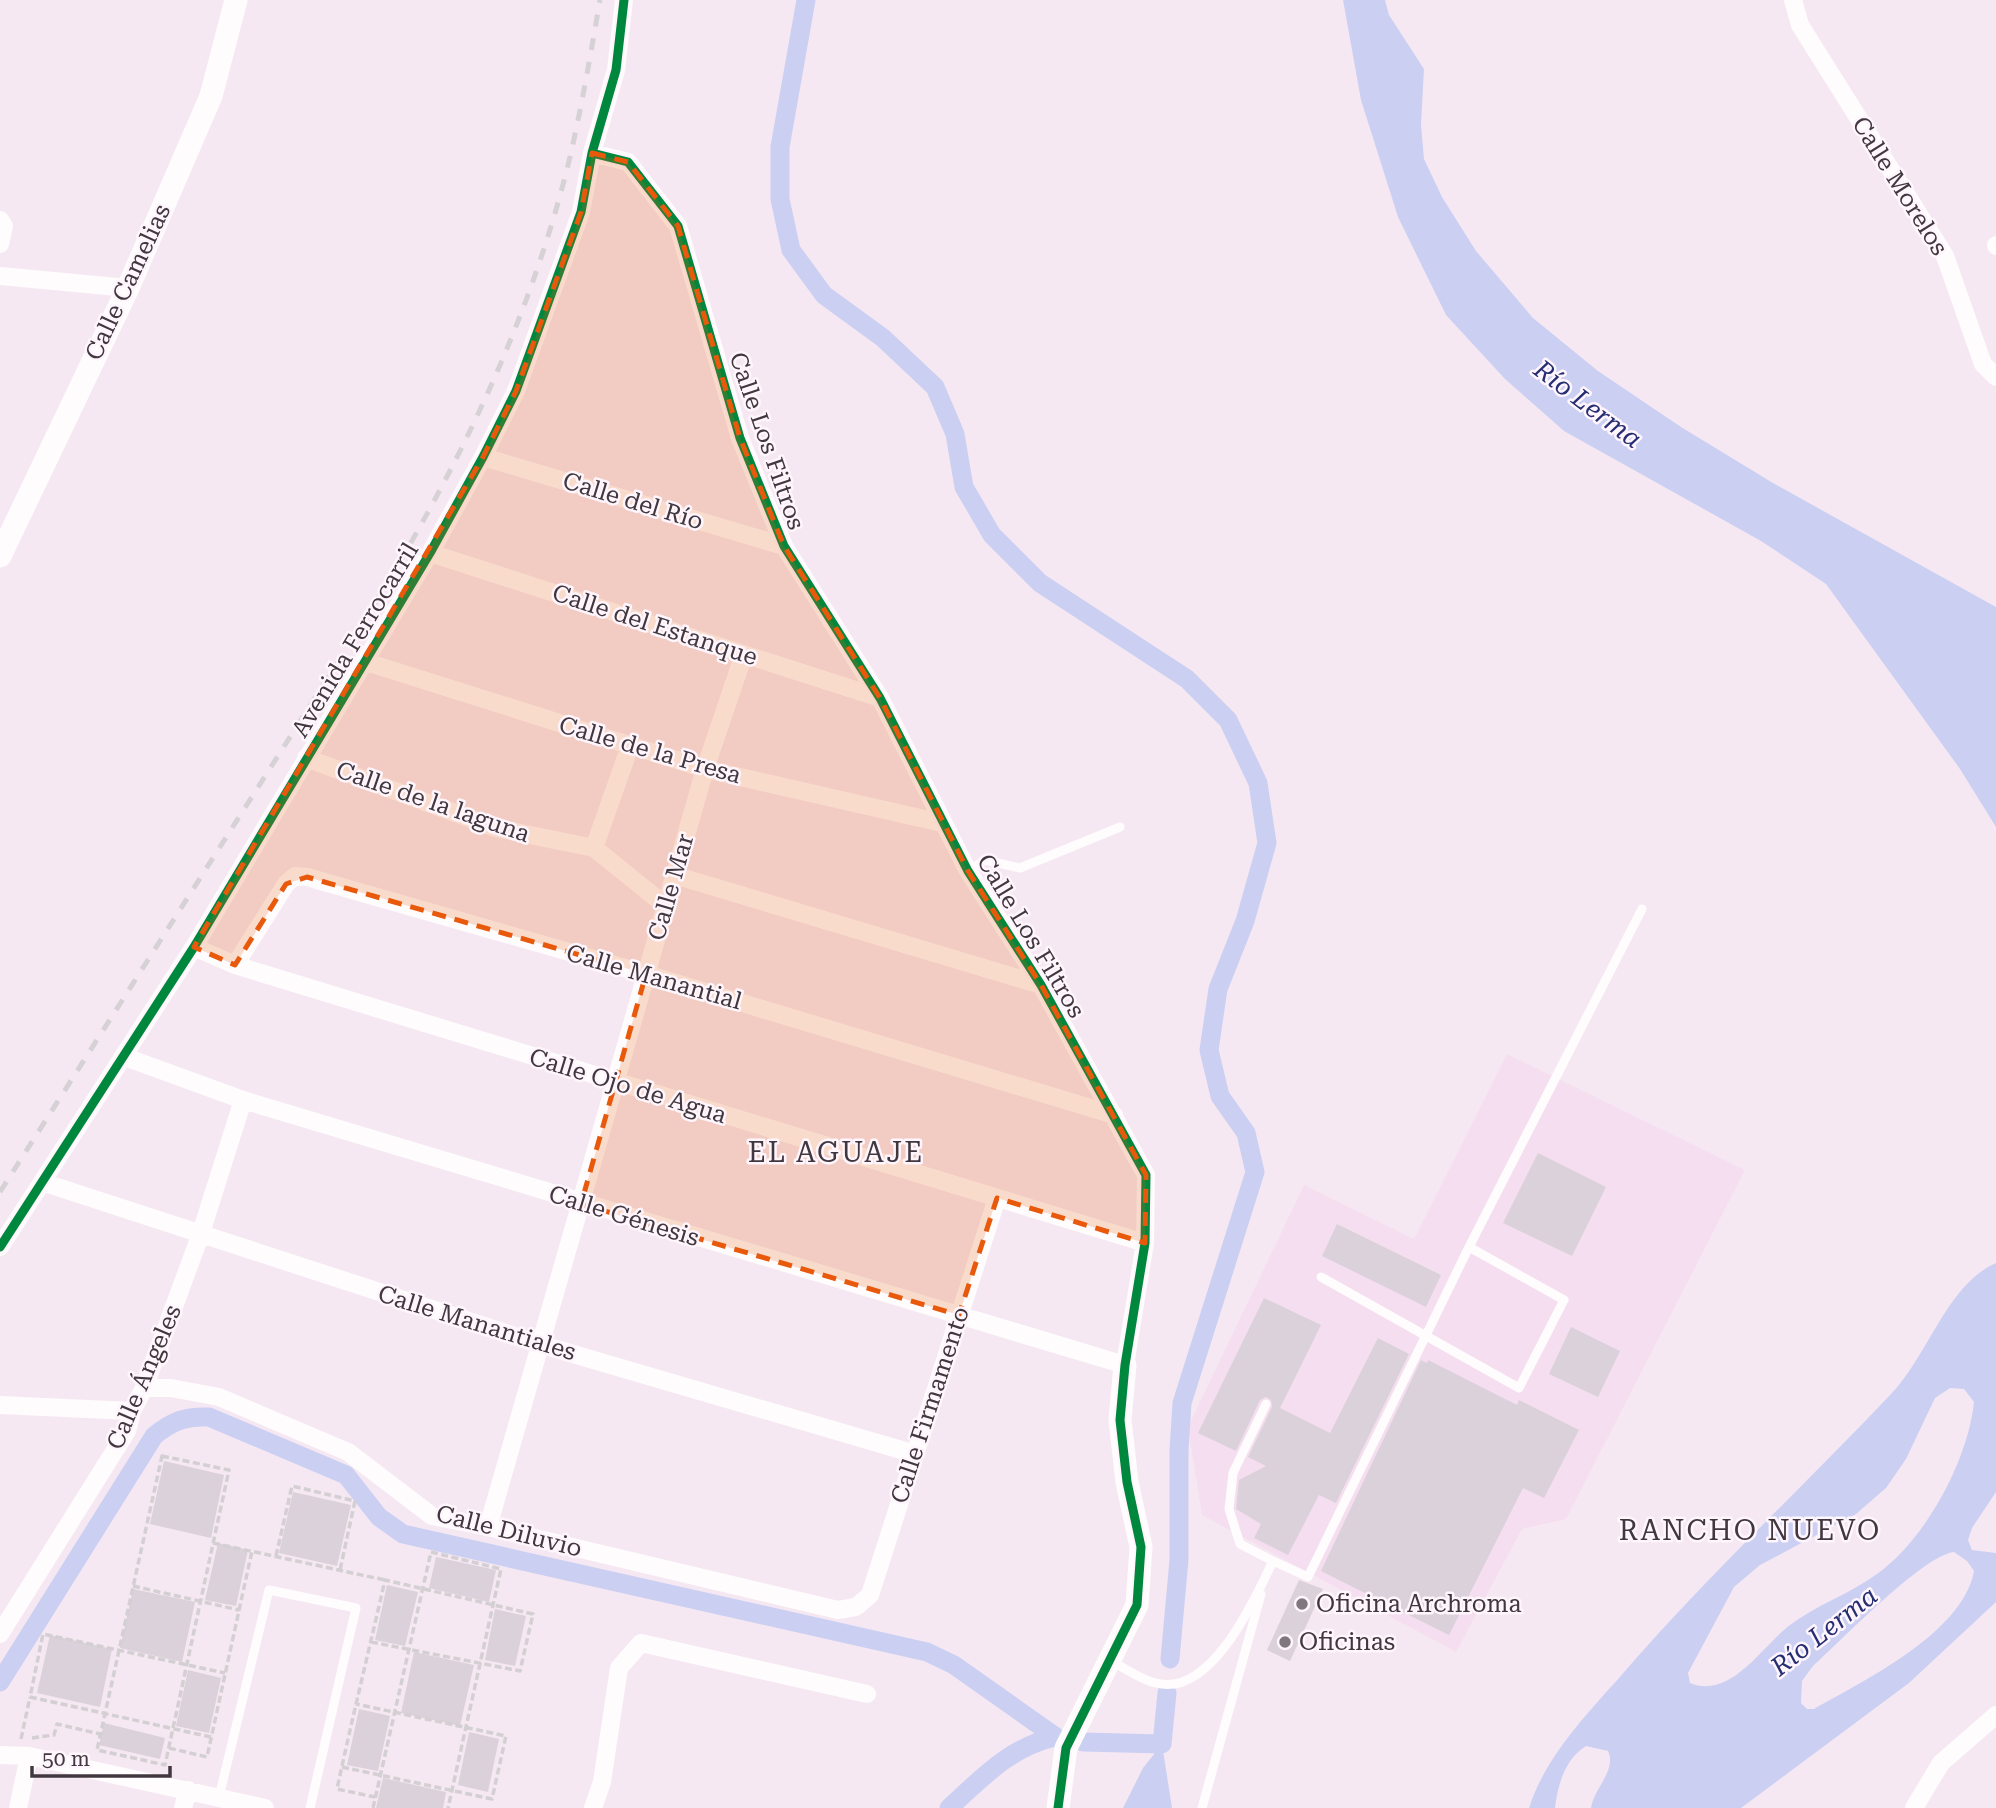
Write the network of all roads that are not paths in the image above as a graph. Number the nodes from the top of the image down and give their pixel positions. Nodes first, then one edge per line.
1 (624, 0) edge
2 (1793, 0) edge
3 (231, 1) edge
4 (592, 153) junction
5 (0, 220) edge
6 (0, 244) edge
7 (0, 276) edge
8 (128, 288) junction
9 (1996, 377) edge
10 (483, 457) junction
11 (784, 546) junction
12 (430, 552) junction
13 (0, 556) edge
14 (744, 654) junction
15 (363, 661) junction
16 (880, 698) junction
17 (630, 746) junction
18 (306, 758) junction
19 (705, 769) junction
20 (942, 823) junction
21 (1120, 827) dead end
22 (594, 848) junction
23 (968, 871) junction
24 (674, 875) junction
25 (666, 906) junction
26 (1642, 909) dead end
27 (194, 947) junction
28 (235, 965) junction
29 (646, 974) junction
30 (1041, 985) junction
31 (125, 1057) junction
32 (615, 1083) junction
33 (243, 1100) junction
34 (1114, 1115) junction
35 (42, 1182) junction
36 (997, 1198) junction
37 (581, 1203) junction
38 (200, 1236) junction
39 (1145, 1244) junction
40 (0, 1247) edge
41 (1469, 1247) junction
42 (1321, 1277) dead end
43 (959, 1315) junction
44 (1428, 1335) junction
45 (539, 1344) junction
46 (1125, 1365) junction
47 (144, 1388) junction
48 (1266, 1404) dead end
49 (0, 1405) edge
50 (132, 1411) junction
51 (915, 1454) junction
52 (488, 1527) junction
53 (1273, 1561) junction
54 (1266, 1576) junction
55 (856, 1607) joint
56 (0, 1634) edge
57 (1111, 1661) junction
58 (867, 1694) dead end
59 (1996, 1715) edge
60 (0, 1755) edge
61 (29, 1756) junction
62 (219, 1797) junction
63 (186, 1799) edge
64 (18, 1808) edge
65 (265, 1808) edge
66 (310, 1808) edge
67 (593, 1808) edge
68 (1058, 1808) edge
69 (1202, 1808) edge
70 (1914, 1808) edge

1 - 4 street, Avenida Ferrocarril
2 - 9 street, Calle Morelos
3 - 8 street, Calle Camelias
4 - 10 street, Avenida Ferrocarril
4 - 11 street, Calle Los Filtros
5 - 6 street
7 - 8 street
8 - 13 street, Calle Camelias
10 - 11 street, Calle del Río
10 - 12 street, Avenida Ferrocarril
11 - 16 street, Calle Los Filtros
12 - 14 street, Calle del Estanque
12 - 15 street, Avenida Ferrocarril
14 - 16 street, Calle del Estanque
14 - 19 street, Calle Mar
15 - 17 street, Calle de la Presa
15 - 18 street, Avenida Ferrocarril
16 - 20 street, Calle Los Filtros
17 - 19 street, Calle de la Presa
17 - 22 street
18 - 22 street, Calle de la laguna
18 - 27 street, Avenida Ferrocarril
19 - 20 street, Calle de la Presa
19 - 24 street, Calle Mar
20 - 23 street, Calle Los Filtros
21 - 23 lane
22 - 25 street, Calle de la laguna
23 - 30 street, Calle Los Filtros
24 - 25 street, Calle Mar
24 - 30 street
25 - 29 street, Calle Mar
26 - 41 lane
27 - 28 street, Calle Ojo de Agua
27 - 31 street, Avenida Ferrocarril
28 - 29 street, Calle Manantial
28 - 32 street, Calle Ojo de Agua
29 - 32 street, Calle Mar
29 - 34 street, Calle Manantial
30 - 34 street, Calle Los Filtros
31 - 33 street, Calle Génesis
31 - 35 street, Avenida Ferrocarril
32 - 36 street, Calle Ojo de Agua
32 - 37 street, Calle Mar
33 - 37 street, Calle Génesis
33 - 38 street, Calle Ángeles
34 - 39 street, Calle Los Filtros
35 - 38 street, Calle Manantiales
35 - 40 street, Avenida Ferrocarril
36 - 39 street, Calle Ojo de Agua
36 - 43 street, Calle Firmamento
37 - 43 street, Calle Génesis
37 - 45 street, Calle Mar
38 - 45 street, Calle Manantiales
38 - 47 street, Calle Ángeles
39 - 46 street, Calle Los Filtros
41 - 44 lane
41 - 44 lane
42 - 44 lane
43 - 46 street, Calle Génesis
43 - 51 street, Calle Firmamento
44 - 53 lane
45 - 51 street, Calle Manantiales
45 - 52 street, Calle Mar
46 - 57 street, Calle Los Filtros
47 - 50 street, Calle Ángeles
47 - 52 street, Calle Diluvio
48 - 53 lane
49 - 50 street
50 - 56 street, Calle Ángeles
51 - 55 street, Calle Firmamento
52 - 55 street, Calle Diluvio
53 - 54 lane
54 - 57 lane
54 - 69 lane
57 - 68 street, Calle Los Filtros
58 - 67 street
59 - 70 street
60 - 61 street
61 - 63 street
61 - 64 street
62 - 63 street
62 - 65 street
62 - 66 lane

